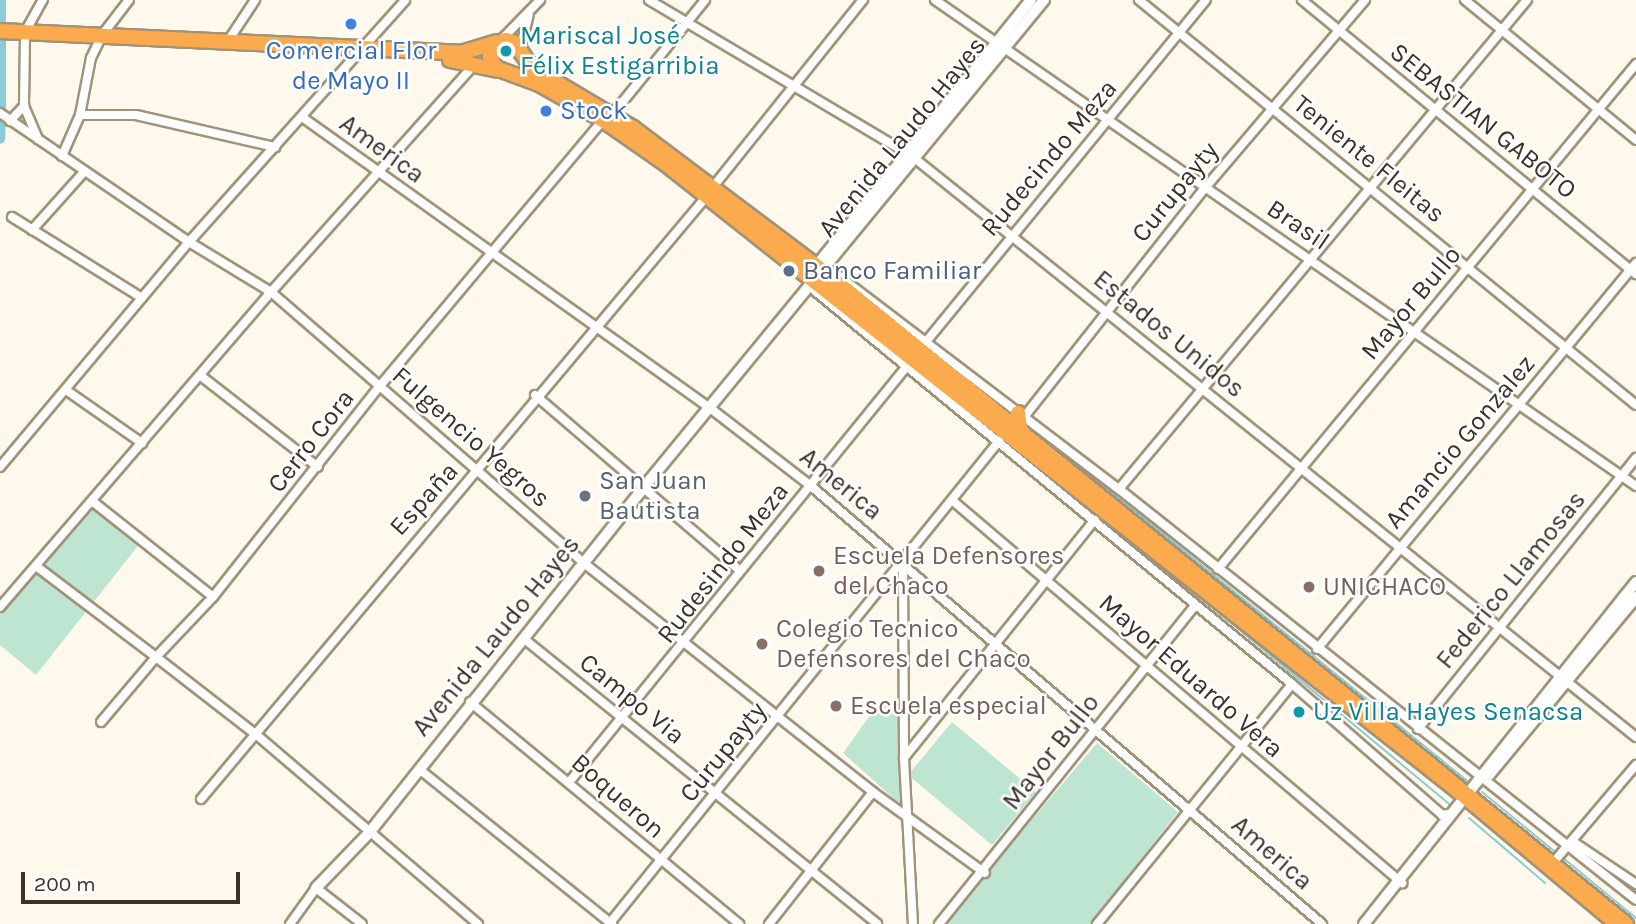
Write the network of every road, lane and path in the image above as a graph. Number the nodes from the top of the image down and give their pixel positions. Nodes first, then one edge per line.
1 (43, 0) edge
2 (129, 0) edge
3 (255, 0) edge
4 (405, 0) edge
5 (540, 0) edge
6 (649, 0) edge
7 (705, 0) edge
8 (863, 0) edge
9 (936, 0) edge
10 (1031, 0) edge
11 (1044, 0) edge
12 (1139, 0) edge
13 (1206, 0) edge
14 (1302, 0) edge
15 (1365, 0) edge
16 (1465, 0) edge
17 (1527, 0) edge
18 (530, 12) junction
19 (689, 21) junction
20 (1339, 30) junction
21 (1503, 30) junction
22 (12, 32) edge
23 (1180, 32) junction
24 (102, 35) junction
25 (499, 41) junction
26 (227, 42) junction
27 (1002, 43) junction
28 (365, 50) junction
29 (521, 52) junction
30 (476, 63) junction
31 (1636, 64) edge
32 (502, 71) junction
33 (797, 84) junction
34 (24, 106) junction
35 (1272, 107) junction
36 (1598, 110) junction
37 (1438, 111) junction
38 (0, 113) edge
39 (80, 115) junction
40 (302, 117) junction
41 (608, 117) junction
42 (1109, 118) junction
43 (10, 121) junction
44 (38, 139) junction
45 (1636, 140) edge
46 (275, 147) junction
47 (910, 155) junction
48 (62, 156) junction
49 (85, 171) junction
50 (377, 174) junction
51 (1205, 188) junction
52 (1532, 189) junction
53 (1373, 190) junction
54 (710, 191) junction
55 (12, 217) dead end
56 (32, 230) junction
57 (1013, 233) junction
58 (189, 242) junction
59 (495, 252) junction
60 (1313, 261) junction
61 (1468, 267) junction
62 (1634, 269) edge
63 (814, 276) junction
64 (271, 292) junction
65 (142, 298) junction
66 (1106, 311) junction
67 (597, 327) junction
68 (1416, 330) junction
69 (925, 343) junction
70 (1565, 348) junction
71 (907, 366) junction
72 (201, 376) junction
73 (379, 387) junction
74 (66, 390) junction
75 (1205, 390) junction
76 (535, 395) junction
77 (1517, 404) junction
78 (1636, 405) edge
79 (708, 406) junction
80 (1021, 415) junction
81 (1021, 434) junction
82 (999, 441) junction
83 (142, 443) junction
84 (1636, 458) edge
85 (0, 467) edge
86 (318, 467) junction
87 (1302, 468) junction
88 (479, 471) junction
89 (1622, 476) junction
90 (643, 486) junction
91 (811, 486) junction
92 (1636, 486) edge
93 (1119, 489) junction
94 (92, 501) junction
95 (953, 501) junction
96 (1095, 520) junction
97 (1399, 547) junction
98 (903, 561) junction
99 (582, 562) junction
100 (36, 566) junction
101 (1218, 569) junction
102 (740, 571) junction
103 (1049, 581) junction
104 (1636, 582) edge
105 (213, 597) junction
106 (1632, 601) edge
107 (1195, 606) junction
108 (0, 607) edge
109 (1501, 626) junction
110 (523, 638) junction
111 (997, 643) junction
112 (685, 645) junction
113 (1317, 649) junction
114 (156, 657) junction
115 (1147, 664) junction
116 (1564, 679) junction
117 (1292, 684) junction
118 (470, 702) junction
119 (779, 717) junction
120 (624, 720) junction
121 (101, 722) dead end
122 (1095, 729) junction
123 (1418, 729) junction
124 (254, 733) junction
125 (1636, 737) edge
126 (1240, 747) junction
127 (904, 758) junction
128 (1636, 765) edge
129 (419, 769) junction
130 (1483, 778) junction
131 (570, 781) junction
132 (873, 792) junction
133 (716, 794) junction
134 (1466, 798) junction
135 (201, 800) dead end
136 (1188, 809) junction
137 (1447, 816) junction
138 (908, 818) junction
139 (369, 833) junction
140 (1570, 843) junction
141 (661, 860) junction
142 (1552, 864) junction
143 (812, 871) junction
144 (985, 873) junction
145 (1400, 882) junction
146 (1636, 884) edge
147 (316, 888) junction
148 (1636, 900) edge
149 (290, 924) edge
150 (362, 924) edge
151 (478, 924) edge
152 (610, 924) edge
153 (739, 924) edge
154 (769, 924) edge
155 (877, 924) edge
156 (913, 924) edge
157 (939, 924) edge
158 (1097, 924) edge
159 (1322, 924) edge
160 (1366, 924) edge
161 (1617, 924) edge
162 (1626, 924) edge

1 - 22 street
2 - 24 street
3 - 26 street
4 - 28 street
5 - 18 street
6 - 19 street, Estados Unidos
7 - 19 street, Cerro Cora
8 - 33 street, España
9 - 27 street, Brasil
10 - 27 street, Avenida Laudo Hayes
11 - 27 street, Avenida Laudo Hayes
12 - 23 street, Teniente Fleitas
13 - 23 street, Rudecindo Meza
14 - 20 street, SEBASTIAN GABOTO
15 - 20 street, Curupayty
16 - 21 street
17 - 21 street
18 - 25 street
18 - 29 street
19 - 33 street, Estados Unidos
19 - 41 street, Cerro Cora
20 - 35 street, Curupayty
20 - 37 street, SEBASTIAN GABOTO
21 - 36 street
21 - 37 street
22 - 24 highway
22 - 34 street
23 - 35 street, Teniente Fleitas
23 - 42 street, Rudecindo Meza
24 - 26 highway
24 - 39 street
25 - 28 highway
25 - 29 highway
25 - 32 highway
26 - 28 highway
27 - 42 street, Brasil
27 - 47 street, Avenida Laudo Hayes
28 - 30 highway
28 - 40 street
29 - 32 highway
29 - 41 highway
30 - 32 highway
30 - 50 street
31 - 36 street, Mayor Bullo
32 - 41 highway
33 - 47 street, Estados Unidos
33 - 54 street, España
34 - 43 street
34 - 44 street
35 - 51 street, Curupayty
35 - 53 street, Teniente Fleitas
36 - 45 street
36 - 52 street, Mayor Bullo
37 - 52 street, SEBASTIAN GABOTO
37 - 53 street
38 - 43 street, Fulgencio Yegros
39 - 46 street
39 - 48 street
40 - 46 street
40 - 50 street, America
41 - 54 highway
41 - 59 street, Cerro Cora
42 - 51 street, Brasil
42 - 57 street, Rudecindo Meza
43 - 44 street, Fulgencio Yegros
44 - 48 street, Fulgencio Yegros
46 - 58 street
47 - 57 street, Estados Unidos
47 - 63 street, Avenida Laudo Hayes
48 - 49 street, Fulgencio Yegros
49 - 56 street
49 - 58 street, Fulgencio Yegros
50 - 59 street, America
50 - 64 street
51 - 60 street, Brasil
51 - 66 street, Curupayty
52 - 61 street, Mayor Bullo
52 - 62 street, SEBASTIAN GABOTO
53 - 60 street
53 - 61 street, Teniente Fleitas
54 - 63 highway
54 - 67 street, España
55 - 56 street
56 - 65 street
57 - 66 street, Estados Unidos
57 - 69 street, Rudecindo Meza
58 - 64 street, Fulgencio Yegros
58 - 65 street
59 - 67 street, America
59 - 73 street, Cerro Cora
60 - 68 street, Brasil
60 - 75 street
61 - 68 street, Mayor Bullo
61 - 70 street, Teniente Fleitas
62 - 70 street, Amancio Gonzalez
63 - 69 street
63 - 71 street
63 - 79 street, Avenida Laudo Hayes
63 - 81 highway
63 - 134 highway
64 - 72 street
64 - 73 street, Fulgencio Yegros
65 - 74 street
66 - 75 street, Estados Unidos
66 - 80 street, Curupayty
67 - 76 street, España
67 - 79 street, America
68 - 77 street, Brasil
68 - 87 street, Mayor Bullo
69 - 80 street
70 - 77 street, Amancio Gonzalez
70 - 78 street, Teniente Fleitas
71 - 82 street
71 - 91 street, Rudesindo Meza
72 - 83 street
72 - 86 street
73 - 86 street, Cerro Cora
73 - 88 street, Fulgencio Yegros
74 - 83 street
74 - 85 street
75 - 87 street, Estados Unidos
75 - 93 street
76 - 88 street, España
76 - 90 street
77 - 89 street, Brasil
77 - 97 street, Amancio Gonzalez
79 - 90 street, Avenida Laudo Hayes
79 - 91 street, America
80 - 81 highway
80 - 93 street
81 - 134 highway
82 - 95 street, Curupayty
82 - 96 street
83 - 94 street
84 - 89 street, Federico Llamosas
86 - 105 street, Cerro Cora
87 - 97 street, Estados Unidos
87 - 101 street, Mayor Bullo
88 - 99 street, Fulgencio Yegros
88 - 124 street, España
89 - 92 street, Brasil
89 - 109 street, Federico Llamosas
90 - 99 street, Avenida Laudo Hayes
90 - 102 street
91 - 98 street, America
91 - 102 street, Rudesindo Meza
93 - 101 street
94 - 100 street
94 - 105 street
95 - 98 street, Curupayty
95 - 103 street, Mayor Eduardo Vera
96 - 103 street
96 - 107 street
97 - 109 street, Estados Unidos
97 - 113 street, Amancio Gonzalez
98 - 111 street, America
98 - 119 street, Curupayty
98 - 127 street
99 - 110 street, Avenida Laudo Hayes
99 - 112 street, Fulgencio Yegros
100 - 108 street
100 - 114 street
101 - 113 street
102 - 112 street, Rudesindo Meza
103 - 111 street
103 - 115 street, Mayor Eduardo Vera
104 - 106 street
105 - 114 street, Cerro Cora
106 - 116 street
107 - 115 street, Mayor Bullo
107 - 117 street
109 - 116 street, Estados Unidos
109 - 123 street, Federico Llamosas
110 - 118 street, Avenida Laudo Hayes
110 - 120 street, Campo Via
111 - 122 street, America
111 - 127 street
112 - 119 street, Fulgencio Yegros
112 - 120 street, Rudesindo Meza
113 - 123 street
114 - 121 street, Cerro Cora
114 - 124 street
115 - 122 street, Mayor Bullo
115 - 126 street, Mayor Eduardo Vera
116 - 125 street, Estados Unidos
116 - 130 street
116 - 130 street
117 - 126 street
117 - 137 street
118 - 129 street, Avenida Laudo Hayes
118 - 131 street, Boqueron
119 - 132 street, Fulgencio Yegros
119 - 133 street, Curupayty
120 - 131 street, Rudesindo Meza
120 - 133 street, Campo Via
122 - 136 street, America
122 - 144 street, Mayor Bullo
123 - 130 street
124 - 135 street, España
124 - 139 street
126 - 136 street
126 - 145 street, Mayor Eduardo Vera
127 - 138 street
128 - 140 street
129 - 139 street, Avenida Laudo Hayes
129 - 152 street
130 - 134 street
130 - 140 street
131 - 141 street, Boqueron
132 - 138 street, Fulgencio Yegros
132 - 143 street
133 - 141 street, Curupayty
133 - 143 street, Campo Via
134 - 137 street
134 - 142 highway
134 - 145 street
134 - 161 highway
136 - 158 street
136 - 159 street, America
137 - 145 street
138 - 144 street, Fulgencio Yegros
138 - 156 street
139 - 147 street, Avenida Laudo Hayes
139 - 151 street
140 - 142 street
140 - 146 street
140 - 148 street
141 - 152 street, Curupayty
141 - 153 street, Boqueron
142 - 162 highway
143 - 154 street
143 - 155 street, Campo Via
144 - 157 street, Mayor Bullo
145 - 160 street
147 - 149 street
147 - 150 street

